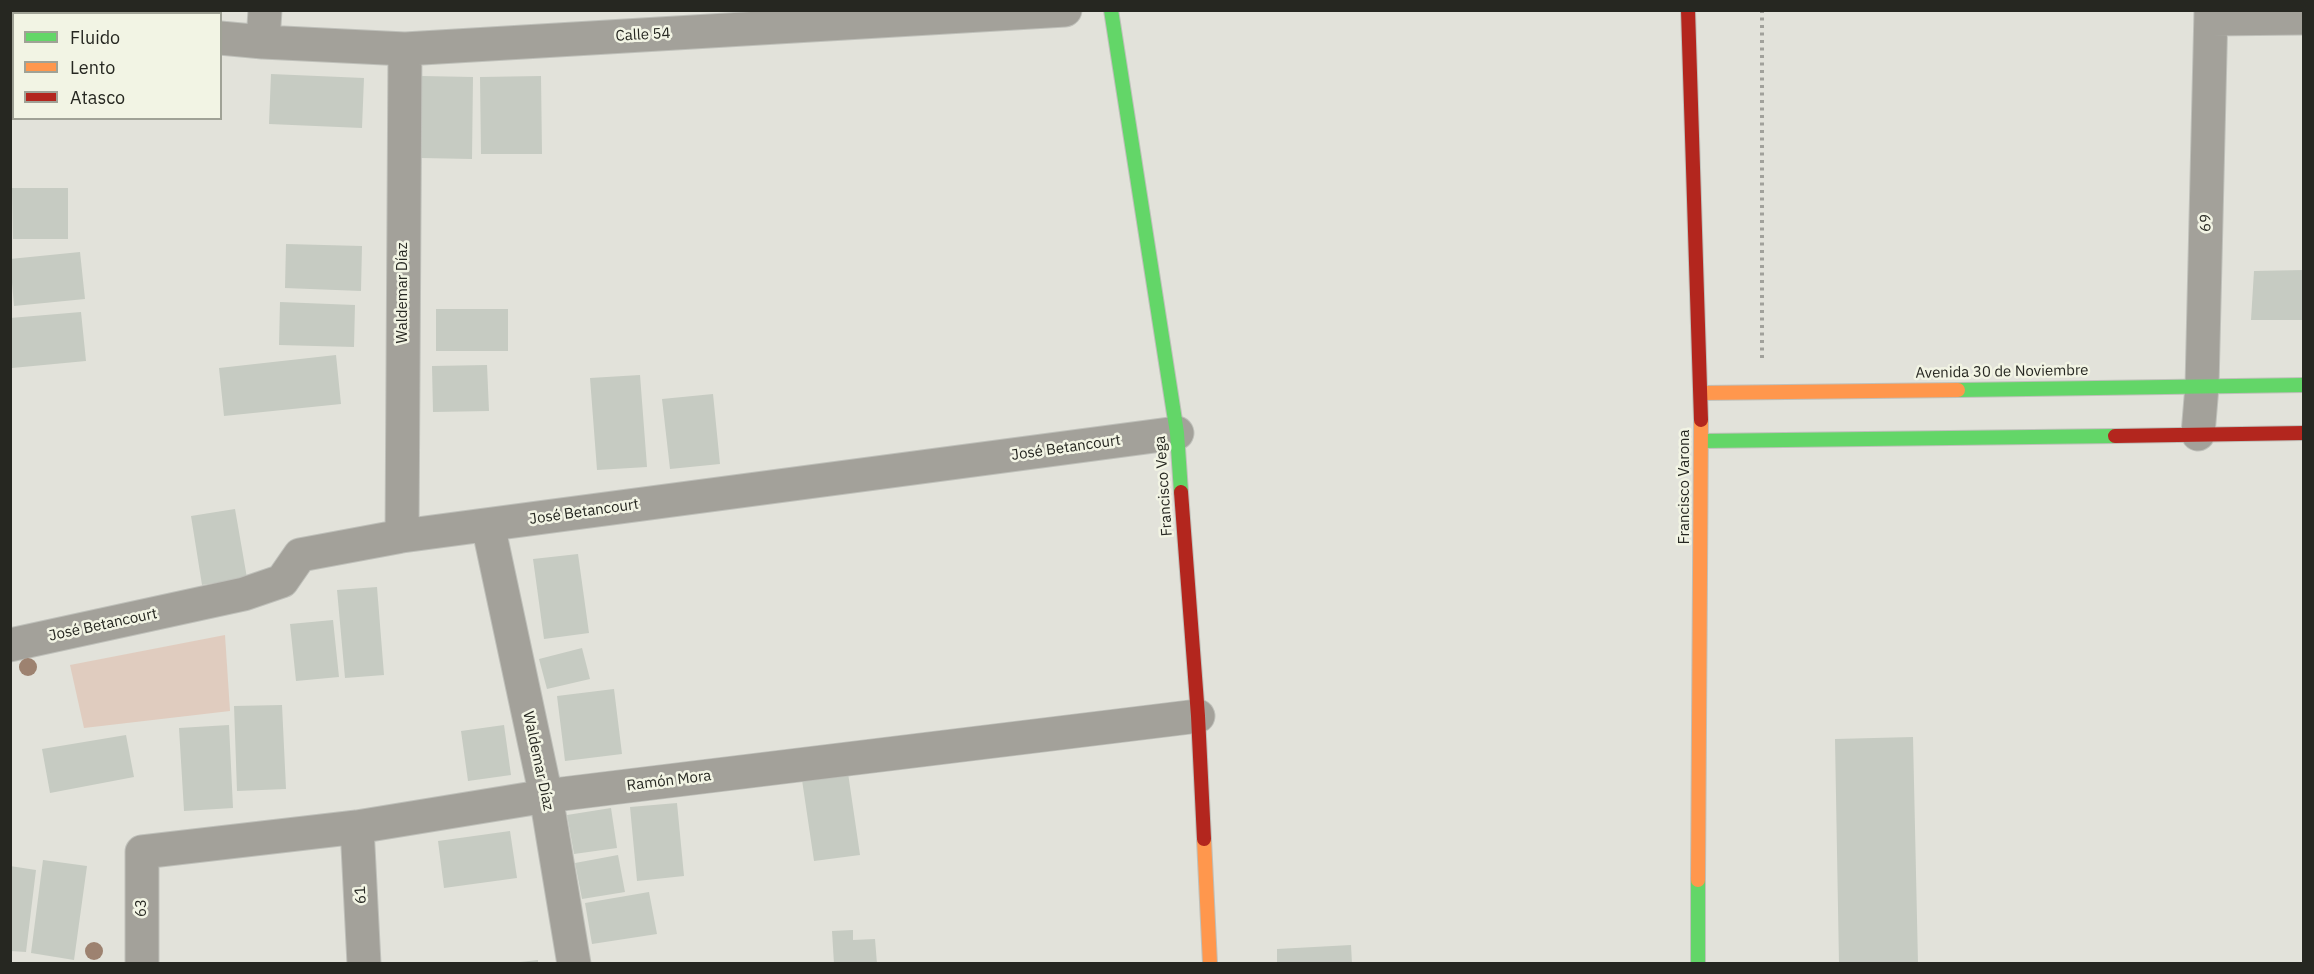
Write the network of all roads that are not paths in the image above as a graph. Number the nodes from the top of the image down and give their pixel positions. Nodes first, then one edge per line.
1 (1065, 10) edge
2 (1111, 10) edge
3 (1688, 10) edge
4 (2211, 15) edge
5 (2304, 18) edge
6 (264, 26) edge
7 (222, 37) edge
8 (405, 49) junction
9 (2304, 385) edge
10 (2202, 386) junction
11 (1701, 393) junction
12 (1177, 433) junction
13 (2304, 433) edge
14 (2199, 434) junction
15 (1702, 441) junction
16 (488, 525) junction
17 (402, 536) junction
18 (10, 645) edge
19 (1198, 716) junction
20 (546, 796) junction
21 (357, 827) junction
22 (142, 852) joint
23 (142, 963) edge
24 (364, 963) edge
25 (574, 963) edge
26 (1210, 963) edge
27 (1698, 963) edge

1 - 8 street, Calle 54
2 - 12 main road, Francisco Vega
3 - 11 main road, Francisco Varona
4 - 5 street
4 - 10 street, 69
6 - 7 street, Calle 54
6 - 8 street, Calle 54
8 - 17 street, Waldemar Díaz
9 - 10 main road, Avenida 30 de Noviembre
10 - 11 main road, Avenida 30 de Noviembre
10 - 14 street, 69
11 - 15 main road, Francisco Varona
12 - 16 street, José Betancourt
12 - 19 main road, Francisco Vega
13 - 14 main road
14 - 15 main road
15 - 27 main road, Francisco Varona
16 - 17 street, José Betancourt
16 - 20 street, Waldemar Díaz
17 - 18 street, José Betancourt
19 - 20 street, Ramón Mora
19 - 26 main road, Francisco Vega
20 - 21 street, Ramón Mora
20 - 25 street, Waldemar Díaz
21 - 22 street, Ramón Mora
21 - 24 street, 61
22 - 23 street, 63

